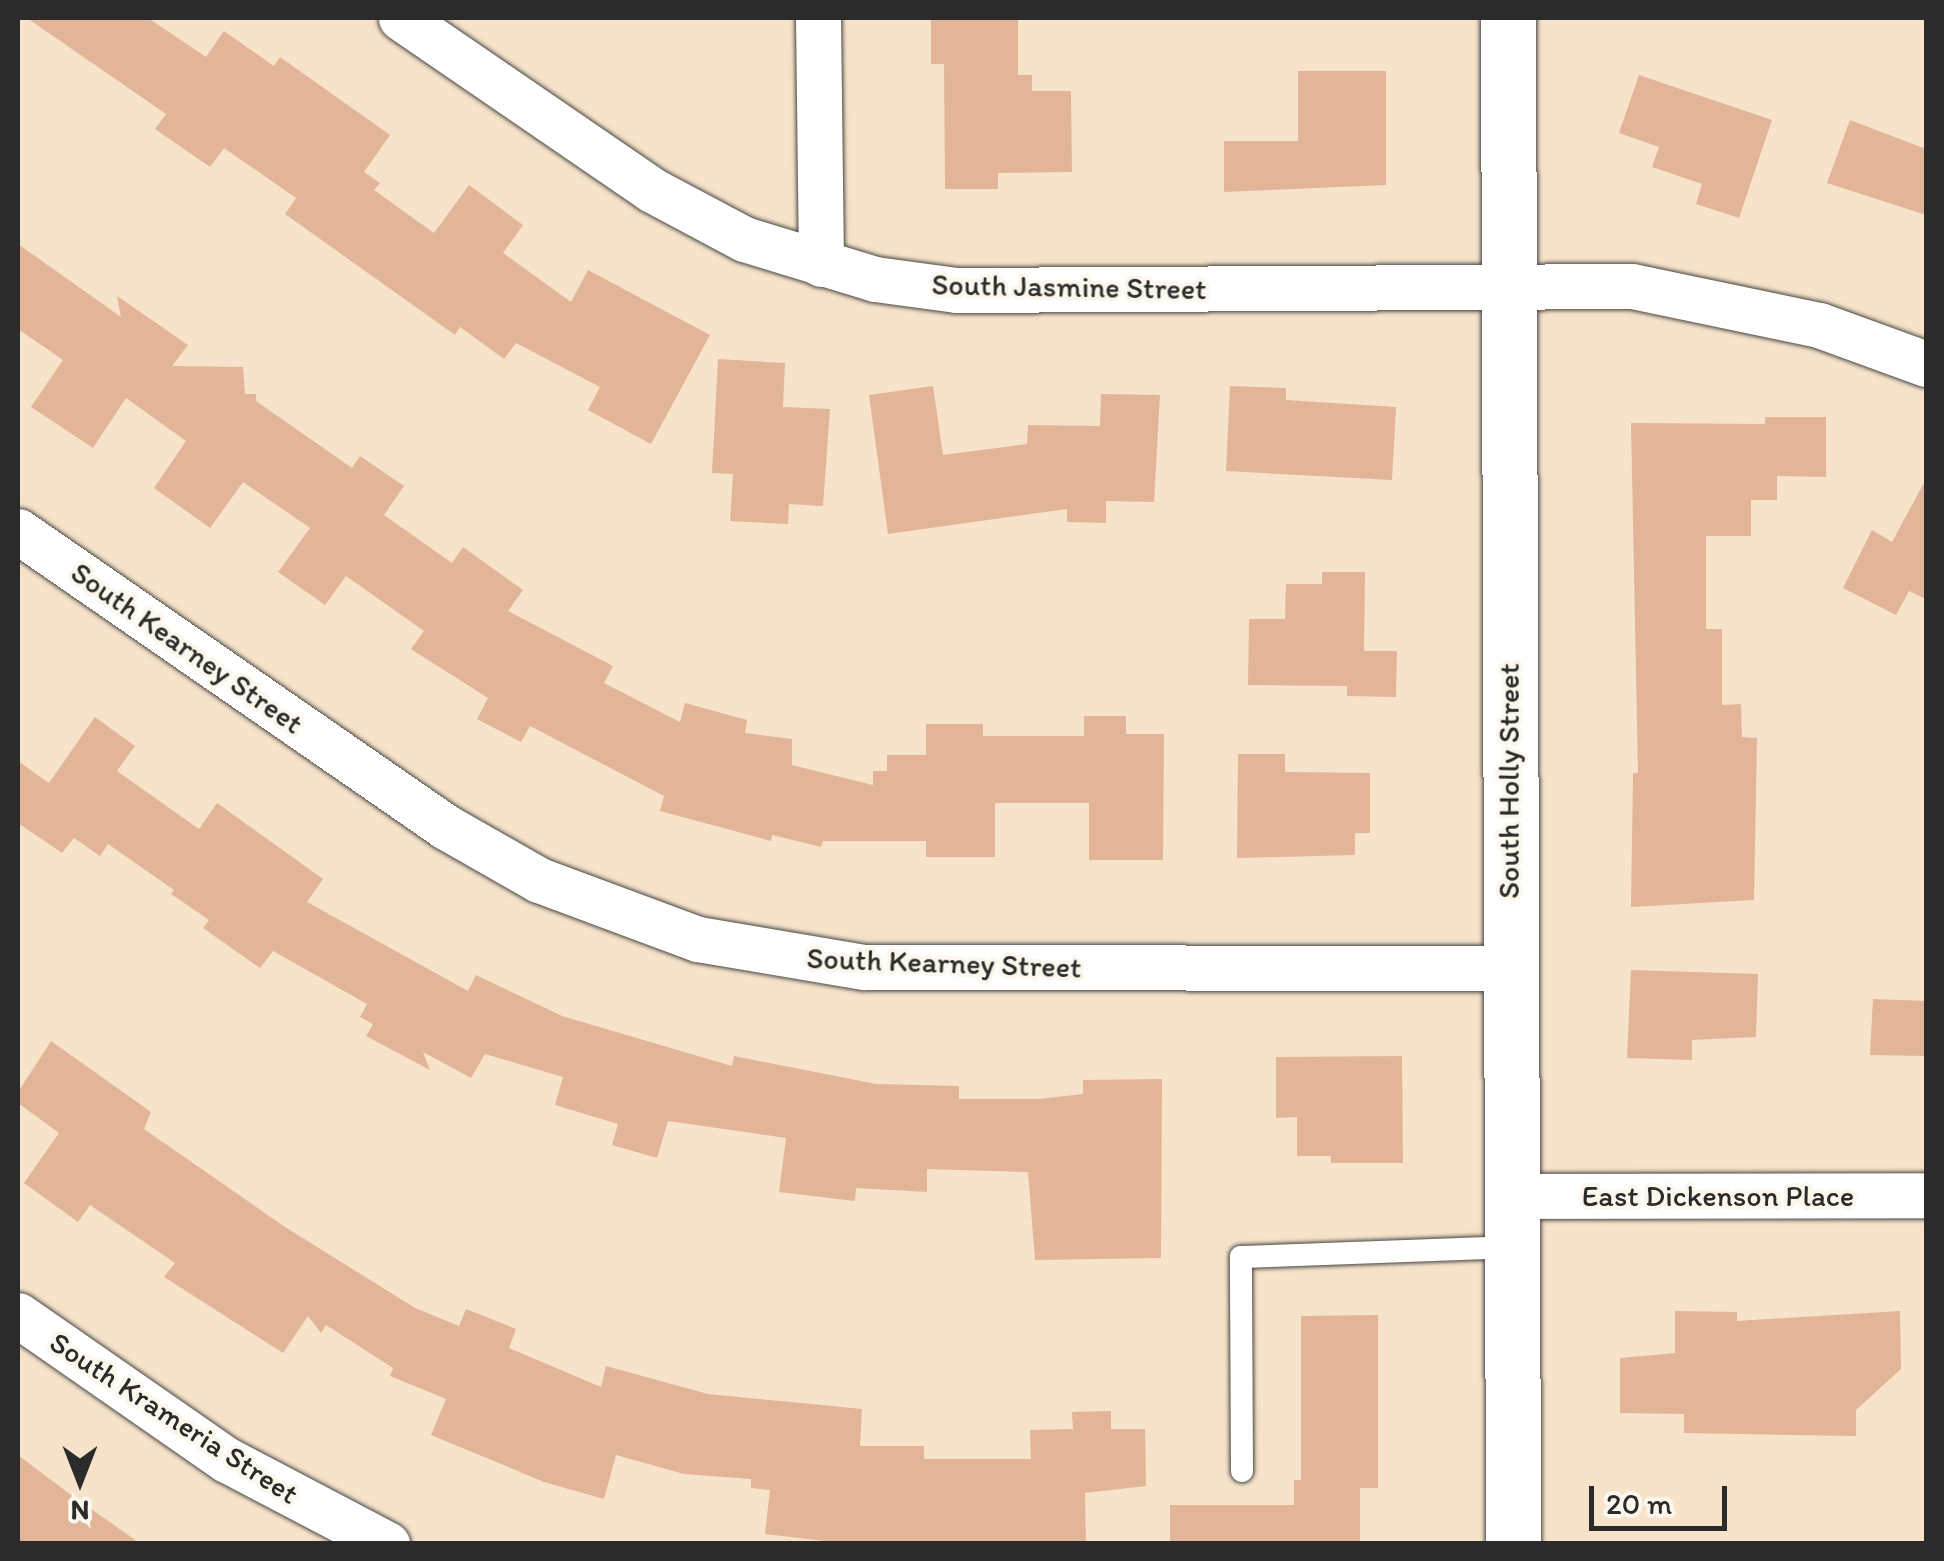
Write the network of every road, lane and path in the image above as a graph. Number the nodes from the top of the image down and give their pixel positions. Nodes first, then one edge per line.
1 (401, 18) edge
2 (818, 18) edge
3 (1508, 18) edge
4 (820, 264) junction
5 (1509, 288) junction
6 (1926, 364) edge
7 (18, 531) edge
8 (1509, 968) junction
9 (1926, 1195) edge
10 (1510, 1222) junction
11 (18, 1314) edge
12 (1242, 1471) dead end
13 (387, 1544) edge
14 (1512, 1544) edge

1 - 4 street, South Jasmine Street
2 - 4 street
3 - 5 street, South Holly Street
4 - 5 street, South Jasmine Street
5 - 6 street, South Jasmine Street
5 - 8 street, South Holly Street
7 - 8 street, South Kearney Street
8 - 10 street, South Holly Street
9 - 10 street, East Dickenson Place
10 - 12 lane
10 - 14 street, South Holly Street
11 - 13 street, South Krameria Street

